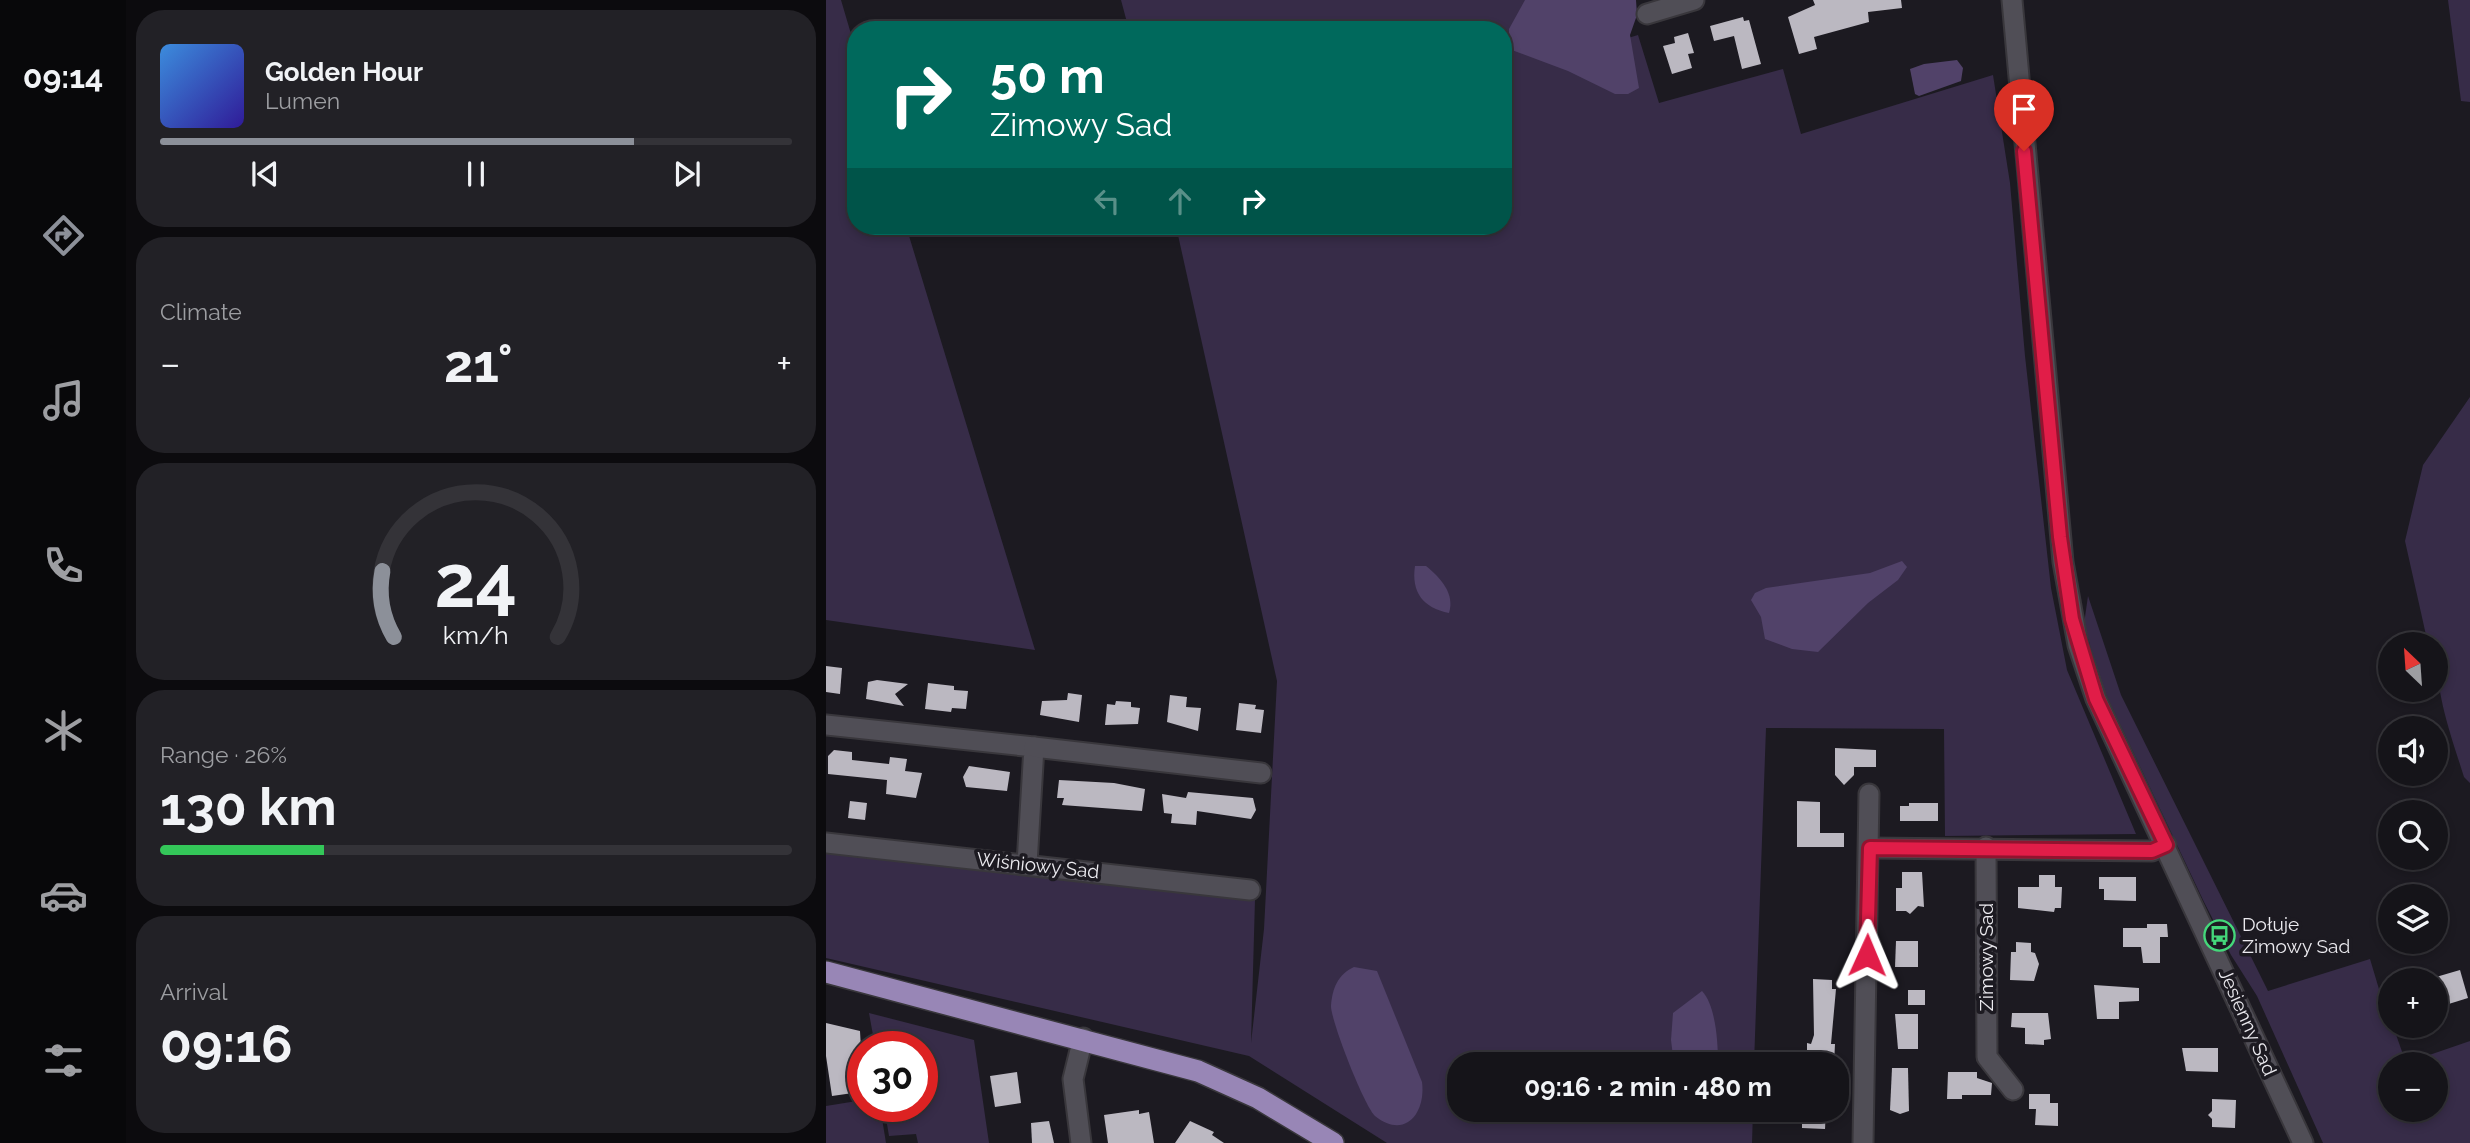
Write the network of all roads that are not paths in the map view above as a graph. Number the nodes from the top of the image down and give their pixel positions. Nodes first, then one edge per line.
1 (1694, 0) edge
2 (2012, 0) edge
3 (1647, 14) dead end
4 (826, 725) edge
5 (1034, 747) junction
6 (1261, 773) dead end
7 (1869, 794) dead end
8 (826, 843) edge
9 (2166, 845) junction
10 (1986, 847) junction
11 (1870, 848) junction
12 (1027, 864) junction
13 (1250, 890) dead end
14 (826, 972) edge
15 (1083, 1038) junction
16 (2013, 1090) dead end
17 (1081, 1143) edge
18 (1333, 1143) edge
19 (1863, 1143) edge
20 (2303, 1143) edge

1 - 3 street
2 - 9 street, Jesienny Sad
4 - 5 street
5 - 6 street
5 - 12 street
7 - 11 street
8 - 12 street, Wiśniowy Sad
9 - 10 street
9 - 20 street, Jesienny Sad
10 - 11 street
10 - 16 street, Zimowy Sad
11 - 19 street
12 - 13 street, Wiśniowy Sad
14 - 15 main road
15 - 17 street
15 - 18 main road

